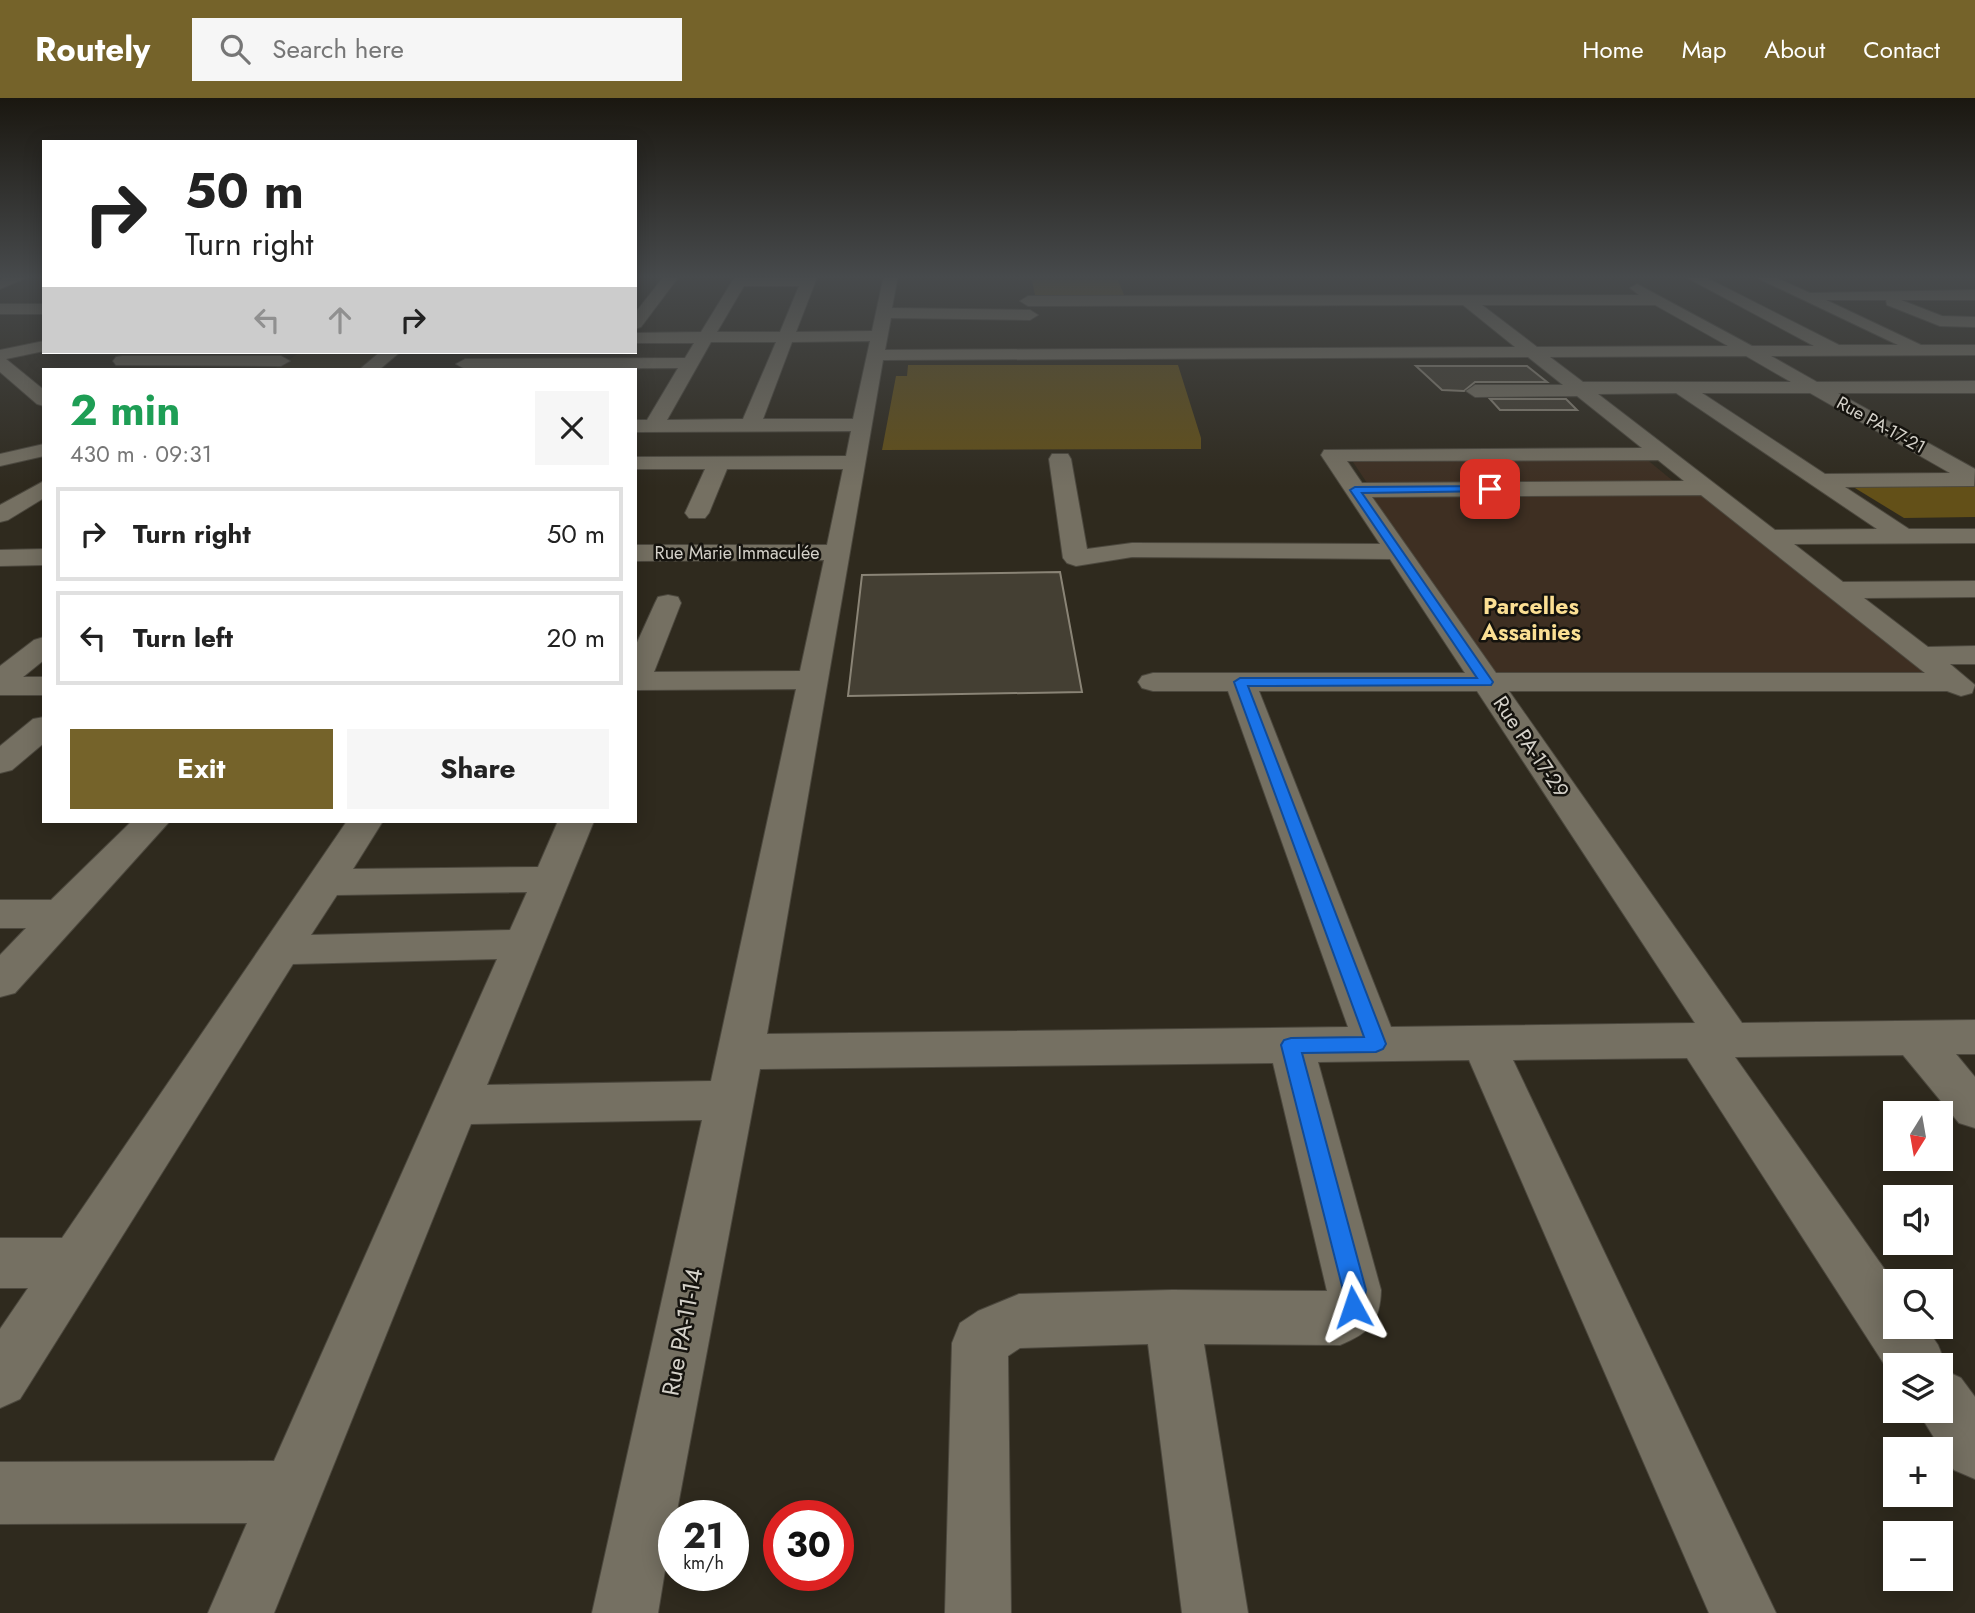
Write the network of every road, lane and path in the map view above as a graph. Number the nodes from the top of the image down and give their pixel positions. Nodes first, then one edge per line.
1 (42, 346) edge
2 (701, 346) edge
3 (782, 346) edge
4 (874, 346) edge
5 (877, 346) joint
6 (1109, 346) edge
7 (1213, 346) edge
8 (1425, 346) edge
9 (1524, 346) edge
10 (1622, 346) edge
11 (1741, 346) edge
12 (1828, 346) edge
13 (1913, 346) edge
14 (1922, 350) junction
15 (1952, 350) junction
16 (1975, 350) edge
17 (1749, 351) junction
18 (1838, 351) junction
19 (1432, 352) junction
20 (1532, 352) junction
21 (1631, 352) junction
22 (1216, 353) junction
23 (109, 354) edge
24 (388, 354) edge
25 (0, 355) edge
26 (281, 360) dead end
27 (1975, 360) edge
28 (467, 362) edge
29 (0, 363) edge
30 (691, 363) junction
31 (126, 364) edge
32 (515, 366) edge
33 (603, 366) edge
34 (370, 368) edge
35 (1814, 387) junction
36 (1926, 387) junction
37 (1975, 387) edge
38 (1681, 388) junction
39 (1580, 389) junction
40 (1475, 391) dead end
41 (40, 393) edge
42 (1963, 405) dead end
43 (862, 425) junction
44 (644, 426) edge
45 (750, 426) junction
46 (42, 450) edge
47 (1662, 454) junction
48 (1060, 459) dead end
49 (0, 460) edge
50 (855, 462) junction
51 (637, 463) edge
52 (719, 463) junction
53 (0, 467) edge
54 (42, 467) edge
55 (1975, 479) edge
56 (1820, 481) junction
57 (1706, 488) junction
58 (42, 489) edge
59 (1355, 490) junction
60 (697, 513) dead end
61 (0, 515) edge
62 (1903, 536) junction
63 (1975, 536) edge
64 (1769, 537) junction
65 (838, 552) junction
66 (1398, 552) junction
67 (637, 554) edge
68 (42, 557) edge
69 (0, 558) edge
70 (1975, 589) edge
71 (1837, 590) junction
72 (668, 603) dead end
73 (42, 648) edge
74 (1975, 655) edge
75 (1921, 656) junction
76 (637, 676) edge
77 (813, 680) junction
78 (0, 681) edge
79 (637, 681) edge
80 (1153, 682) dead end
81 (1240, 682) junction
82 (1486, 682) junction
83 (0, 686) edge
84 (42, 686) edge
85 (1965, 690) edge
86 (42, 728) edge
87 (0, 763) edge
88 (150, 823) edge
89 (364, 823) edge
90 (575, 823) edge
91 (551, 879) junction
92 (324, 882) junction
93 (61, 914) junction
94 (0, 915) edge
95 (524, 944) junction
96 (281, 950) junction
97 (0, 982) edge
98 (1975, 1037) edge
99 (1915, 1038) junction
100 (1715, 1040) junction
101 (1483, 1043) junction
102 (1376, 1044) junction
103 (1291, 1045) junction
104 (736, 1076) junction
105 (456, 1105) junction
106 (1975, 1109) edge
107 (0, 1263) edge
108 (76, 1263) junction
109 (1172, 1317) junction
110 (1911, 1353) edge
111 (0, 1379) edge
112 (1953, 1416) edge
113 (1975, 1449) edge
114 (292, 1492) junction
115 (0, 1493) edge
116 (241, 1613) edge
117 (625, 1613) edge
118 (978, 1613) edge
119 (1215, 1613) edge
120 (1743, 1613) edge

1 - 25 street
2 - 30 street
3 - 45 street
4 - 5 street
5 - 43 street, Rue PA-11-14
6 - 22 street
7 - 22 street
8 - 19 street
9 - 20 street
10 - 21 street
11 - 17 street, Rue PA-17-21
12 - 18 street
13 - 14 street
14 - 15 street
14 - 18 street
15 - 16 street
15 - 27 street
17 - 18 street
17 - 21 street
17 - 35 street, Rue PA-17-21
19 - 20 street
19 - 22 street
20 - 21 street
20 - 39 street
23 - 31 street
24 - 34 street
26 - 31 street
28 - 32 street
29 - 41 street
30 - 33 street
30 - 44 street
32 - 33 street
35 - 36 street
35 - 38 street
35 - 55 street, Rue PA-17-21
36 - 37 street
36 - 42 street
38 - 39 street
38 - 56 street
39 - 40 street
39 - 47 street
43 - 45 street
43 - 50 street, Rue PA-11-14
44 - 45 street
46 - 49 street
47 - 57 street
47 - 59 street, Rue PA-17-29
48 - 66 street
50 - 52 street
50 - 65 street, Rue PA-11-14
51 - 52 street
52 - 60 street
53 - 54 street
55 - 56 street
56 - 62 street
57 - 59 street
57 - 64 street
58 - 61 street
59 - 66 street, Rue PA-17-29
62 - 63 street
62 - 64 street
64 - 71 street
65 - 67 street, Rue Marie Immaculée
65 - 77 street, Rue PA-11-14
66 - 82 street, Rue PA-17-29
68 - 69 street
70 - 71 street
71 - 75 street
72 - 76 street
73 - 78 street
74 - 75 street
75 - 85 street
77 - 79 street
77 - 104 street, Rue PA-11-14
80 - 81 street
81 - 82 street
81 - 102 street
82 - 85 street
82 - 100 street, Rue PA-17-29
83 - 84 street
86 - 87 street
88 - 93 street
89 - 92 street
90 - 91 street
91 - 92 street
91 - 95 street
92 - 96 street
93 - 94 street
93 - 97 street
95 - 96 street
95 - 105 street
96 - 108 street
98 - 99 street
99 - 100 street
99 - 106 street
100 - 101 street
100 - 110 street, Rue PA-17-29
101 - 102 street
101 - 120 street
102 - 103 street
103 - 104 street
103 - 109 street
104 - 105 street
104 - 117 street, Rue PA-11-14
105 - 114 street
107 - 108 street
108 - 111 street
109 - 118 street
109 - 119 street
112 - 113 street
114 - 115 street
114 - 116 street

